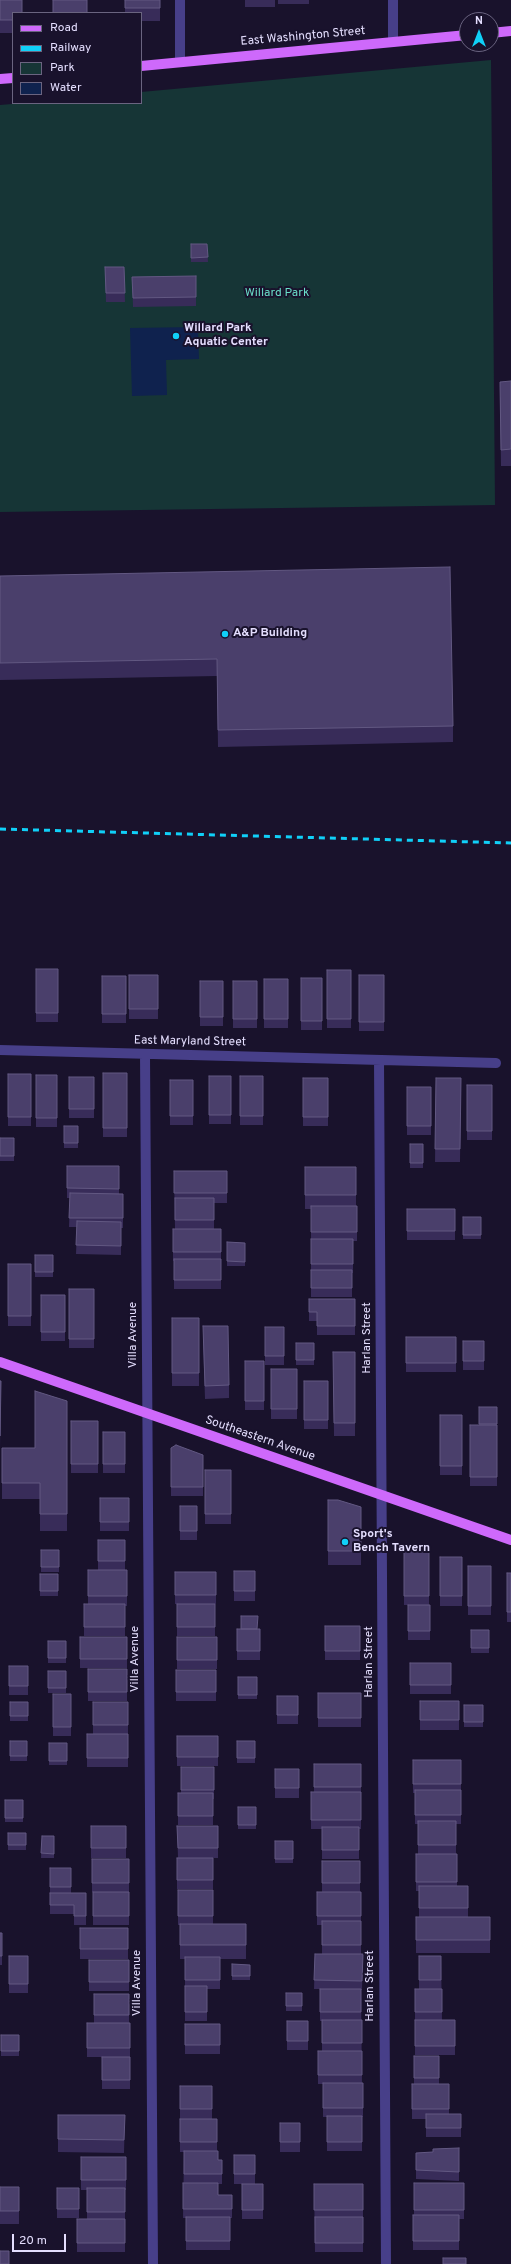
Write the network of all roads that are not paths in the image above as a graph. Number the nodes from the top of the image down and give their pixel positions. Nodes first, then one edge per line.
1 (180, 0) edge
2 (393, 0) edge
3 (511, 31) edge
4 (499, 32) edge
5 (459, 36) edge
6 (393, 42) junction
7 (180, 62) junction
8 (142, 66) edge
9 (12, 78) edge
10 (0, 79) edge
11 (0, 1050) edge
12 (145, 1054) junction
13 (379, 1060) junction
14 (496, 1064) dead end
15 (0, 1362) edge
16 (147, 1414) junction
17 (382, 1494) junction
18 (511, 1540) edge
19 (153, 2264) edge
20 (386, 2264) edge

1 - 7 street
2 - 6 street
3 - 4 main road
5 - 6 main road, East Washington Street
6 - 7 main road, East Washington Street
7 - 8 main road, East Washington Street
9 - 10 main road
11 - 12 street, East Maryland Street
12 - 13 street, East Maryland Street
12 - 16 street, Villa Avenue
13 - 14 street, East Maryland Street
13 - 17 street, Harlan Street
15 - 16 main road, Southeastern Avenue
16 - 17 main road, Southeastern Avenue
16 - 19 street, Villa Avenue
17 - 18 main road, Southeastern Avenue
17 - 20 street, Harlan Street

